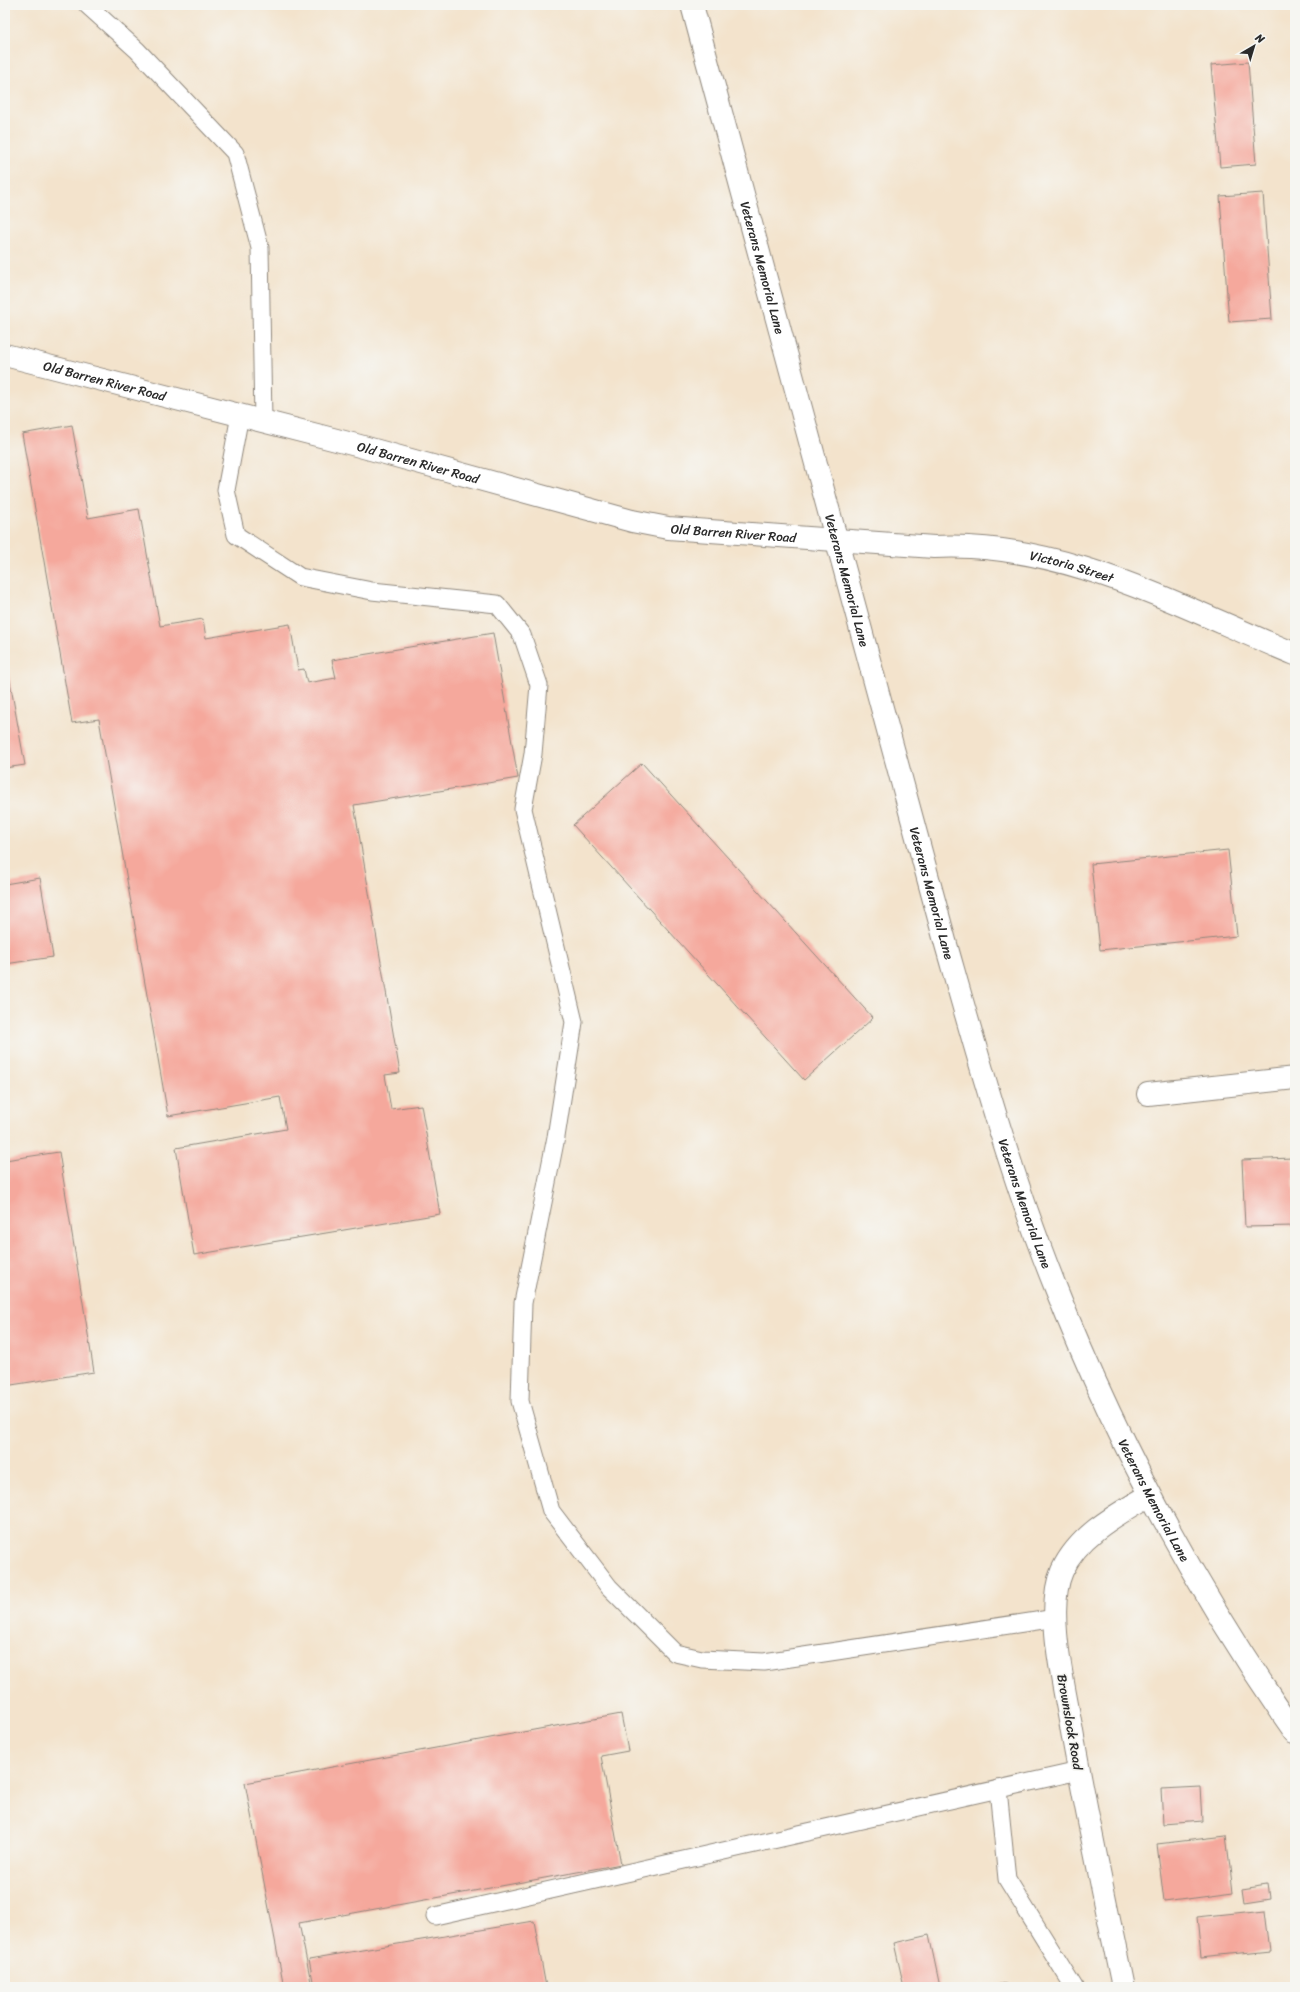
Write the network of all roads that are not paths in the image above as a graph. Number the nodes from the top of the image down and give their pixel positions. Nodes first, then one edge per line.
1 (87, 5) edge
2 (692, 5) edge
3 (5, 355) edge
4 (240, 415) junction
5 (263, 421) junction
6 (835, 539) junction
7 (1295, 654) edge
8 (1295, 1078) edge
9 (1148, 1094) dead end
10 (1150, 1495) junction
11 (1056, 1618) junction
12 (1295, 1732) edge
13 (1079, 1771) junction
14 (998, 1789) junction
15 (435, 1916) dead end
16 (1074, 1987) edge
17 (1123, 1987) edge

1 - 5 lane
2 - 6 street, Veterans Memorial Lane
3 - 4 street, Old Barren River Road
4 - 5 street, Old Barren River Road
4 - 11 lane
5 - 6 street, Old Barren River Road
6 - 7 street, Victoria Street
6 - 10 street, Veterans Memorial Lane
8 - 9 street
10 - 11 street, Brownslock Road
10 - 12 street, Veterans Memorial Lane
11 - 13 street, Brownslock Road
13 - 14 lane
13 - 17 street, Brownslock Road
14 - 15 lane
14 - 16 lane

